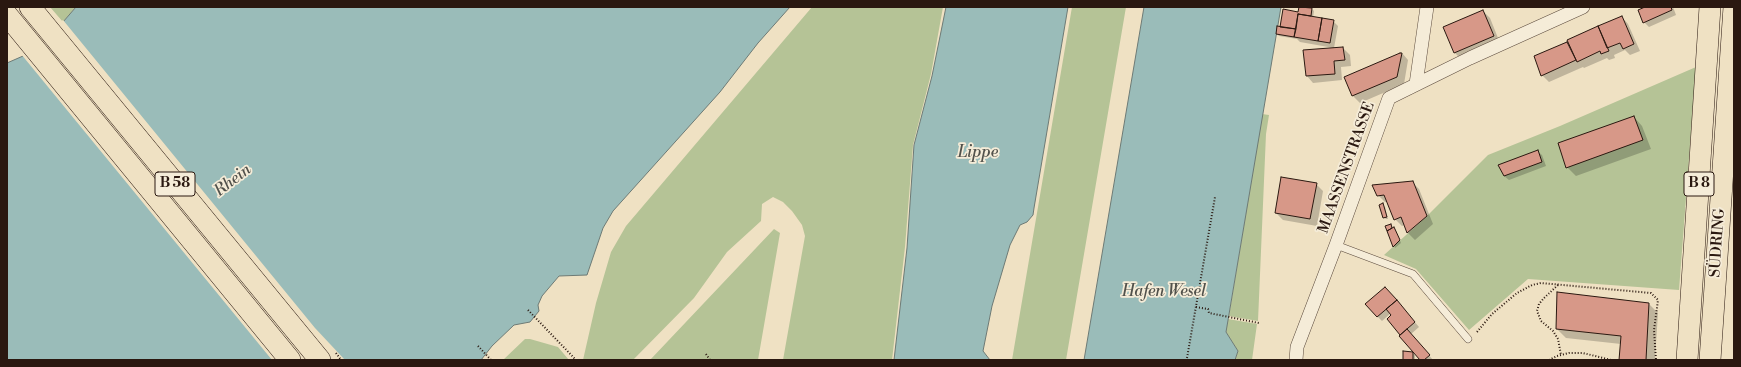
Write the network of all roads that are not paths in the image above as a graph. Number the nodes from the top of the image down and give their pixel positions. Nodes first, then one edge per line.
1 (30, 7) edge
2 (1427, 7) edge
3 (1583, 7) edge
4 (1710, 7) edge
5 (1734, 7) edge
6 (7, 15) edge
7 (1416, 84) junction
8 (1336, 245) junction
9 (1468, 339) dead end
10 (290, 360) edge
11 (320, 360) edge
12 (1296, 360) edge
13 (1687, 360) edge
14 (1710, 360) edge

1 - 11 main road, B 58
2 - 7 street
3 - 7 street, MAASSENSTRASSE
4 - 13 main road, SÜDRING / B 8
5 - 14 main road, SÜDRING / B 8
6 - 10 main road, B 58
7 - 8 street, MAASSENSTRASSE
8 - 9 lane
8 - 12 street, MAASSENSTRASSE

